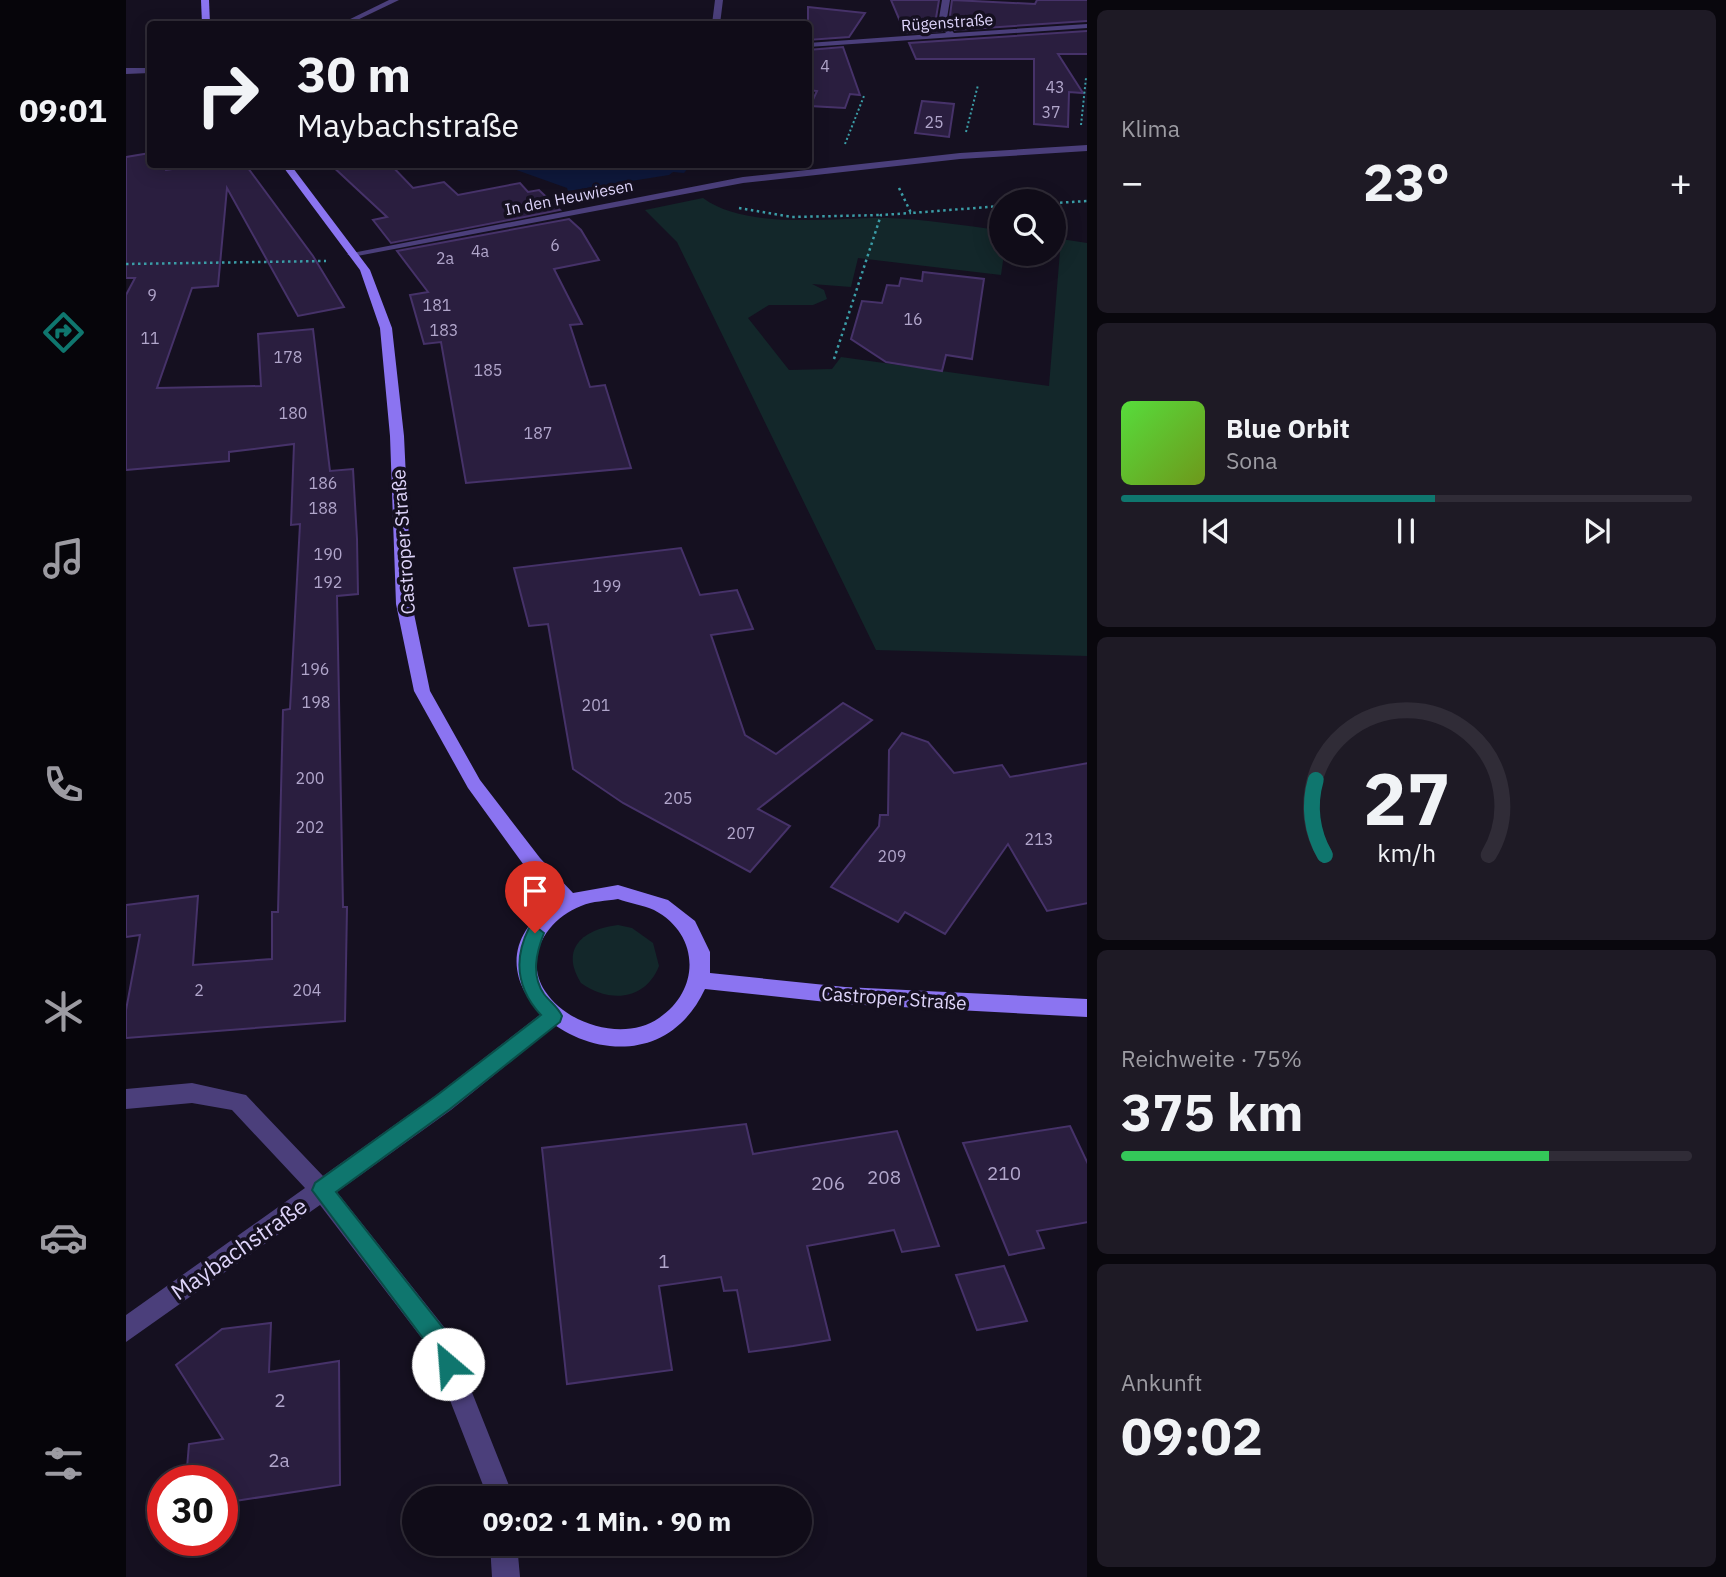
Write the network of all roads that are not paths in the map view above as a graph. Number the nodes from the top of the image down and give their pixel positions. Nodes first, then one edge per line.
1 (205, 0) edge
2 (395, 0) edge
3 (719, 0) edge
4 (946, 0) edge
5 (206, 21) edge
6 (350, 21) edge
7 (716, 21) edge
8 (1087, 26) edge
9 (952, 35) junction
10 (812, 46) edge
11 (126, 71) edge
12 (147, 71) edge
13 (1083, 148) edge
14 (288, 168) edge
15 (355, 257) junction
16 (570, 902) junction
17 (701, 980) junction
18 (1087, 1008) edge
19 (553, 1016) junction
20 (126, 1099) edge
21 (322, 1190) junction
22 (126, 1330) edge
23 (496, 1486) edge
24 (505, 1556) edge
25 (506, 1577) edge

1 - 5 main road
2 - 6 street
3 - 7 street
4 - 9 street
8 - 9 street, Rügenstraße
9 - 10 street, Rügenstraße
11 - 12 street
13 - 15 street, In den Heuwiesen
14 - 15 main road, Castroper Straße
15 - 16 main road, Castroper Straße
16 - 17 main road
16 - 19 main road
17 - 18 main road, Castroper Straße
17 - 19 main road
19 - 21 street, Maybachstraße
20 - 21 street
21 - 22 street, Maybachstraße
21 - 23 street
24 - 25 street

